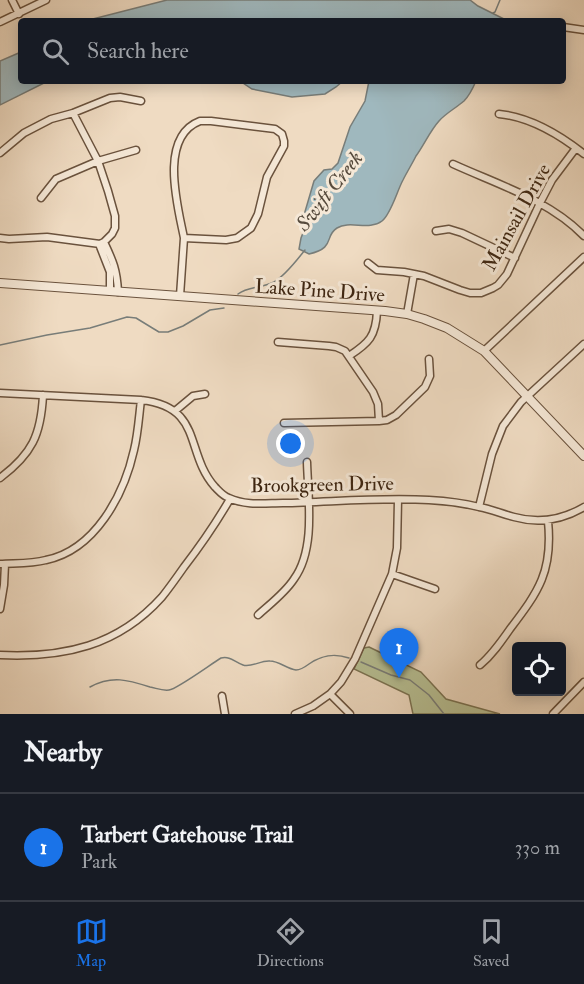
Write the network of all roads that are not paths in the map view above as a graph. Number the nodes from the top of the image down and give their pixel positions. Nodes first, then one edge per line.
1 (12, 0) edge
2 (46, 0) edge
3 (18, 14) junction
4 (0, 22) edge
5 (566, 27) edge
6 (584, 30) edge
7 (141, 101) dead end
8 (73, 113) junction
9 (499, 114) dead end
10 (576, 148) junction
11 (136, 150) dead end
12 (0, 153) edge
13 (584, 154) edge
14 (98, 161) junction
15 (453, 164) dead end
16 (42, 198) dead end
17 (540, 203) junction
18 (436, 231) dead end
19 (584, 236) edge
20 (0, 238) edge
21 (184, 238) junction
22 (102, 243) junction
23 (584, 257) edge
24 (515, 258) junction
25 (368, 263) dead end
26 (414, 274) junction
27 (0, 284) edge
28 (114, 291) junction
29 (180, 296) junction
30 (377, 311) junction
31 (407, 314) junction
32 (278, 342) dead end
33 (584, 344) edge
34 (484, 351) junction
35 (350, 356) junction
36 (429, 359) dead end
37 (0, 393) edge
38 (205, 394) dead end
39 (43, 395) junction
40 (527, 397) junction
41 (141, 400) junction
42 (175, 411) junction
43 (379, 421) junction
44 (284, 423) dead end
45 (584, 456) edge
46 (306, 462) dead end
47 (0, 478) edge
48 (230, 499) junction
49 (398, 500) junction
50 (308, 502) junction
51 (479, 507) junction
52 (584, 507) edge
53 (548, 521) junction
54 (2, 564) edge
55 (392, 574) junction
56 (435, 589) dead end
57 (0, 609) edge
58 (258, 615) dead end
59 (0, 655) edge
60 (480, 665) dead end
61 (584, 682) edge
62 (578, 688) junction
63 (330, 694) junction
64 (584, 694) edge
65 (222, 696) dead end
66 (225, 714) edge
67 (295, 714) edge
68 (350, 714) edge
69 (553, 714) edge

1 - 3 street
2 - 3 street
3 - 4 street
5 - 6 street
7 - 8 street
8 - 12 street
8 - 14 street
9 - 10 street
10 - 13 street
10 - 17 street, Mainsail Drive
11 - 14 street
14 - 16 street
14 - 22 street
15 - 17 street
17 - 19 street
17 - 24 street, Mainsail Drive
18 - 24 street
20 - 22 street
21 - 21 street
21 - 29 street
22 - 28 street
23 - 34 street
24 - 26 street, Mainsail Drive
25 - 26 street, Mainsail Drive
26 - 31 street
27 - 28 street, Lake Pine Drive
28 - 29 street, Lake Pine Drive
29 - 30 street, Lake Pine Drive
30 - 31 street, Lake Pine Drive
30 - 35 street
31 - 34 street, Lake Pine Drive
32 - 35 street
33 - 40 street
34 - 40 street, Lake Pine Drive
35 - 43 street
36 - 43 street
37 - 39 street
38 - 42 street
39 - 41 street
39 - 47 street
40 - 45 street, Lake Pine Drive
40 - 51 street
41 - 42 street
41 - 54 street
42 - 48 street, Brookgreen Drive
43 - 44 street
46 - 50 street
48 - 50 street, Brookgreen Drive
48 - 59 street
49 - 50 street, Brookgreen Drive
49 - 51 street, Brookgreen Drive
49 - 55 street
50 - 58 street
51 - 53 street, Brookgreen Drive
52 - 53 street, Brookgreen Drive
53 - 60 street
54 - 57 street
55 - 56 street
55 - 63 street
61 - 62 street
62 - 64 street
62 - 69 street
63 - 67 street
63 - 68 street
65 - 66 street

